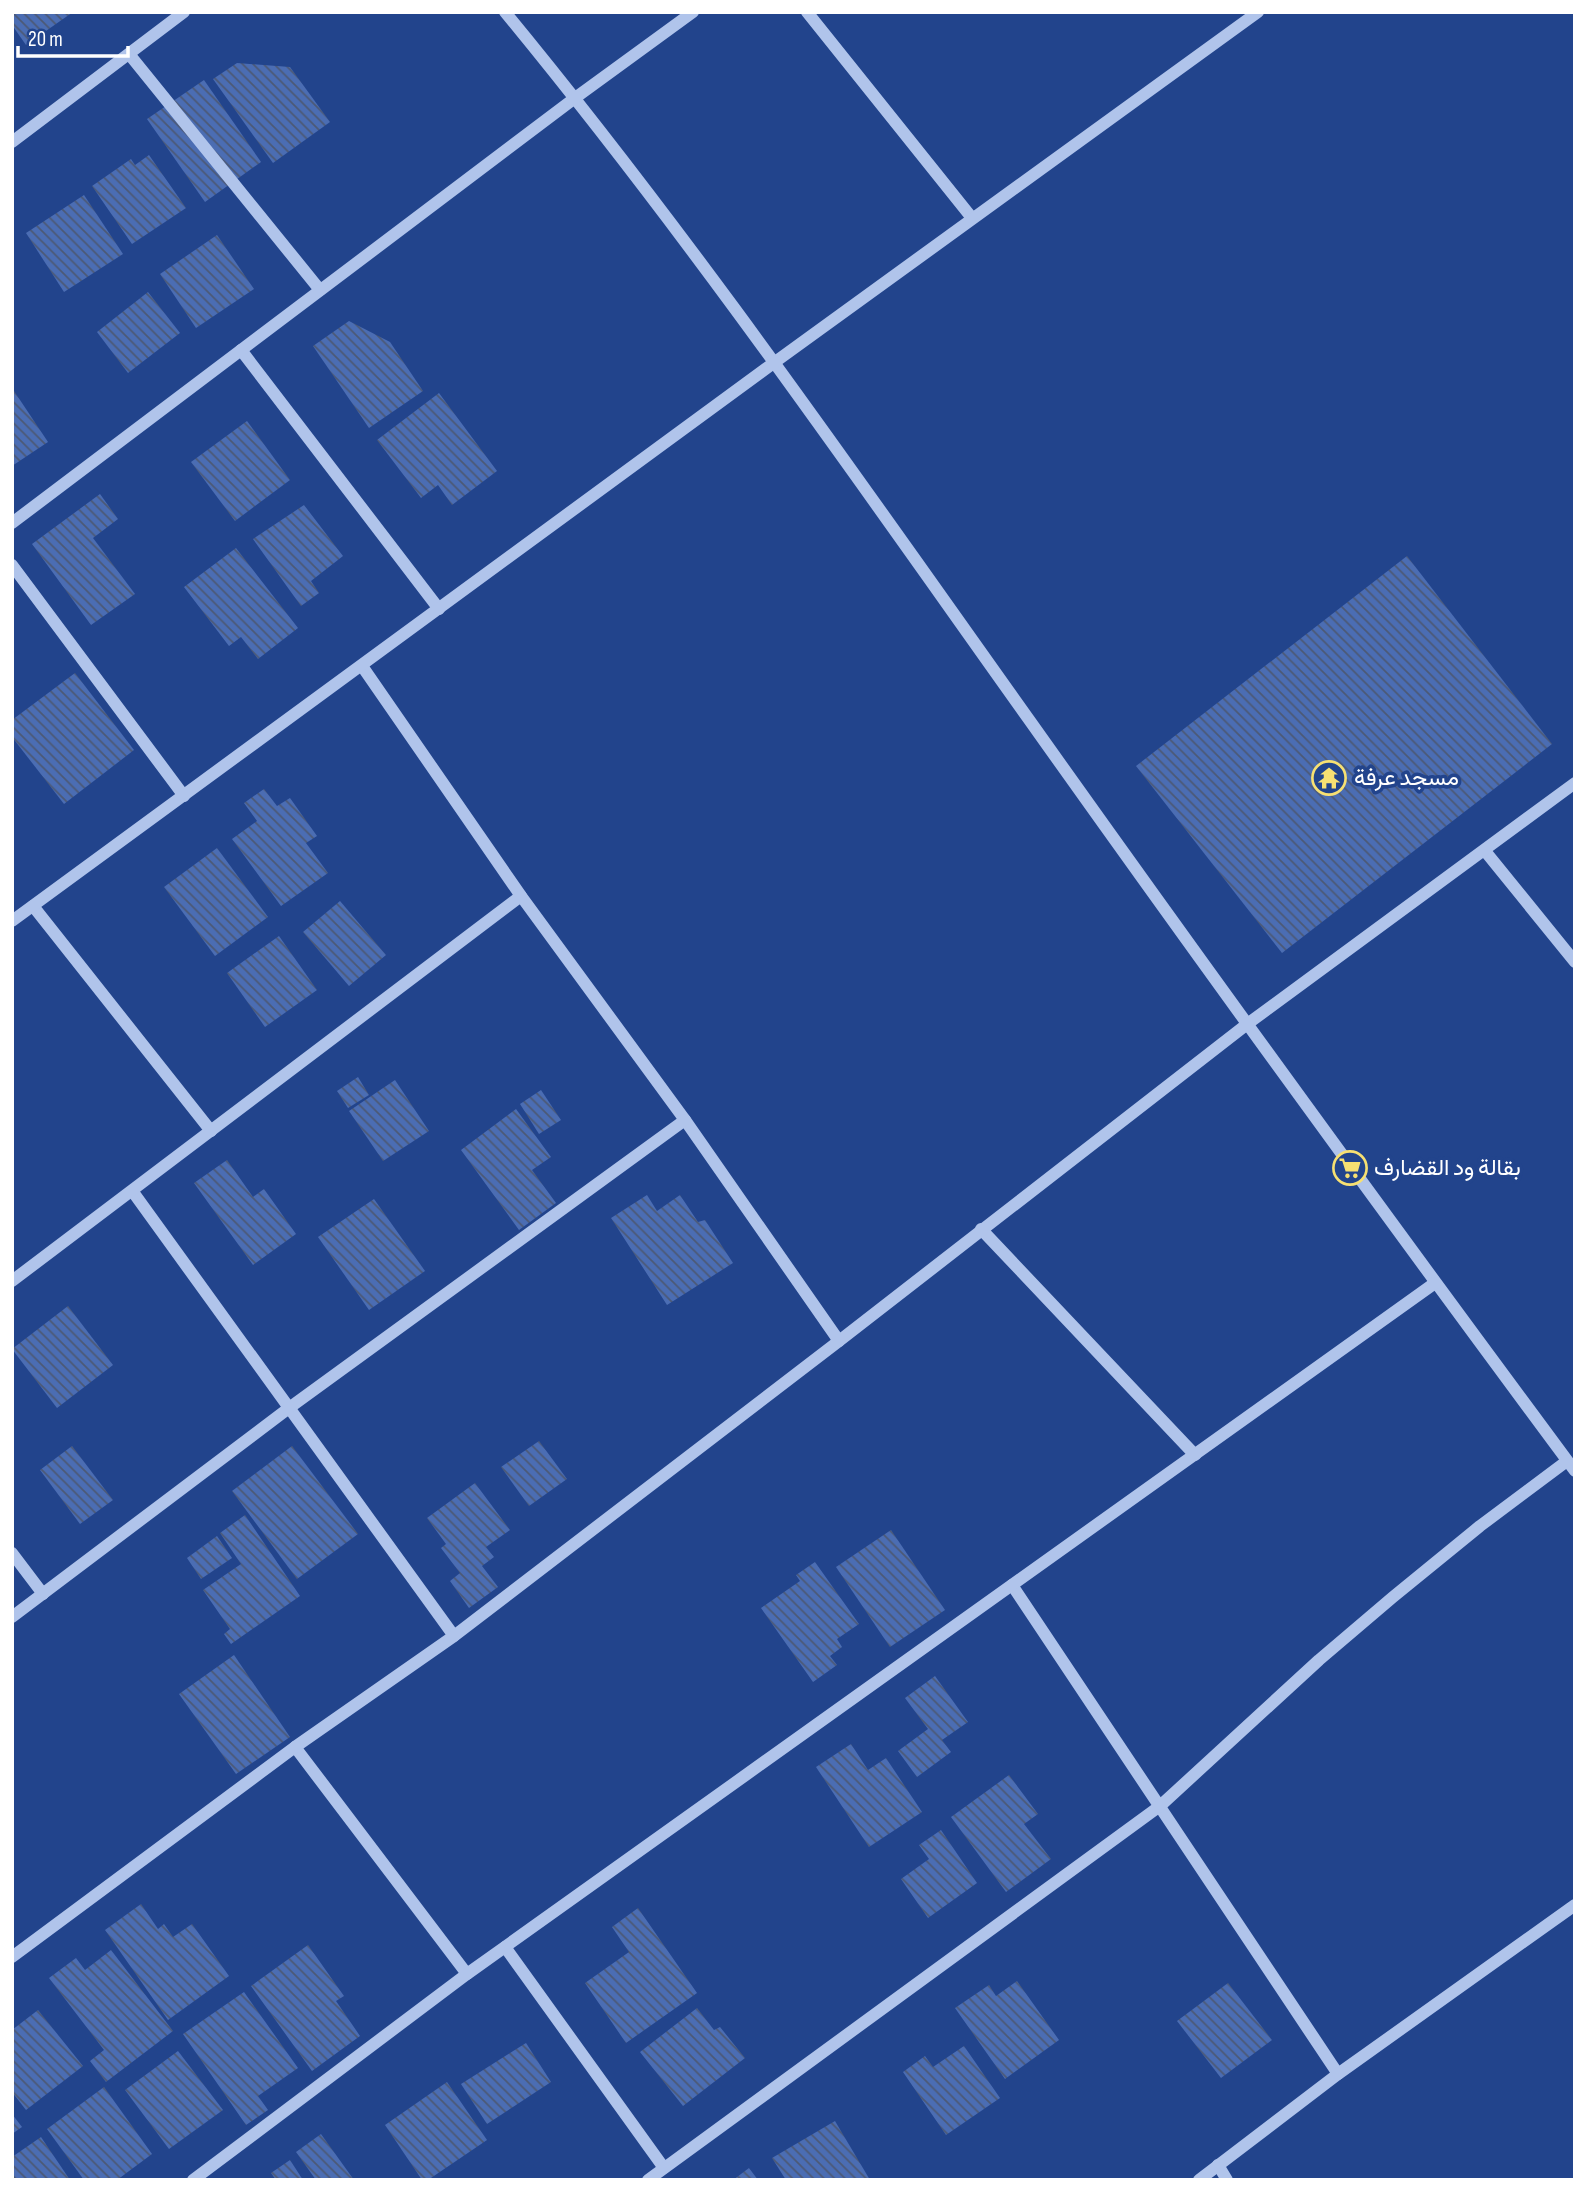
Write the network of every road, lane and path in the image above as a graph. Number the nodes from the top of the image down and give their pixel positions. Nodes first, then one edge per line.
1 (184, 12) edge
2 (505, 12) edge
3 (692, 12) edge
4 (807, 12) edge
5 (1258, 12) edge
6 (129, 54) junction
7 (575, 97) junction
8 (12, 142) edge
9 (972, 218) junction
10 (320, 290) junction
11 (241, 350) junction
12 (775, 362) junction
13 (12, 523) edge
14 (12, 565) edge
15 (439, 609) junction
16 (362, 666) junction
17 (1575, 783) edge
18 (184, 796) junction
19 (1485, 851) junction
20 (521, 896) junction
21 (33, 906) junction
22 (12, 921) edge
23 (1575, 962) edge
24 (1246, 1025) junction
25 (685, 1120) junction
26 (211, 1131) junction
27 (132, 1192) junction
28 (981, 1229) junction
29 (12, 1281) edge
30 (1435, 1283) junction
31 (839, 1341) junction
32 (289, 1408) junction
33 (1195, 1455) junction
34 (1571, 1466) edge
35 (12, 1553) edge
36 (1012, 1585) junction
37 (43, 1594) junction
38 (12, 1617) edge
39 (454, 1636) junction
40 (295, 1746) junction
41 (1160, 1806) junction
42 (1575, 1905) edge
43 (505, 1947) junction
44 (12, 1957) edge
45 (467, 1974) junction
46 (1338, 2074) junction
47 (1219, 2165) junction
48 (664, 2168) junction
49 (193, 2180) edge
50 (648, 2180) edge
51 (1199, 2180) edge
52 (1227, 2180) edge

1 - 6 street
2 - 7 street
3 - 7 street
4 - 9 street
5 - 9 street
6 - 8 street
6 - 10 street
7 - 10 street
7 - 12 street
9 - 12 street
10 - 11 street
11 - 13 street
11 - 15 street
12 - 15 street
12 - 24 street
14 - 18 street
15 - 16 street
16 - 18 street
16 - 20 street
17 - 19 street
18 - 21 street
19 - 23 street
19 - 24 street
20 - 25 street
20 - 26 street
21 - 22 street
21 - 26 street
24 - 28 street
24 - 30 street
25 - 31 street
25 - 32 street
26 - 27 street
27 - 29 street
27 - 32 street
28 - 31 street
28 - 33 street
30 - 33 street
30 - 34 street
31 - 39 street
32 - 37 street
32 - 39 street
33 - 36 street
34 - 41 street
35 - 37 street
36 - 41 street
36 - 43 street
37 - 38 street
39 - 40 street
40 - 44 street
40 - 45 street
41 - 46 street
41 - 48 street
42 - 46 street
43 - 45 street
43 - 48 street
45 - 49 street
46 - 47 street
47 - 51 street
47 - 52 street
48 - 50 street

